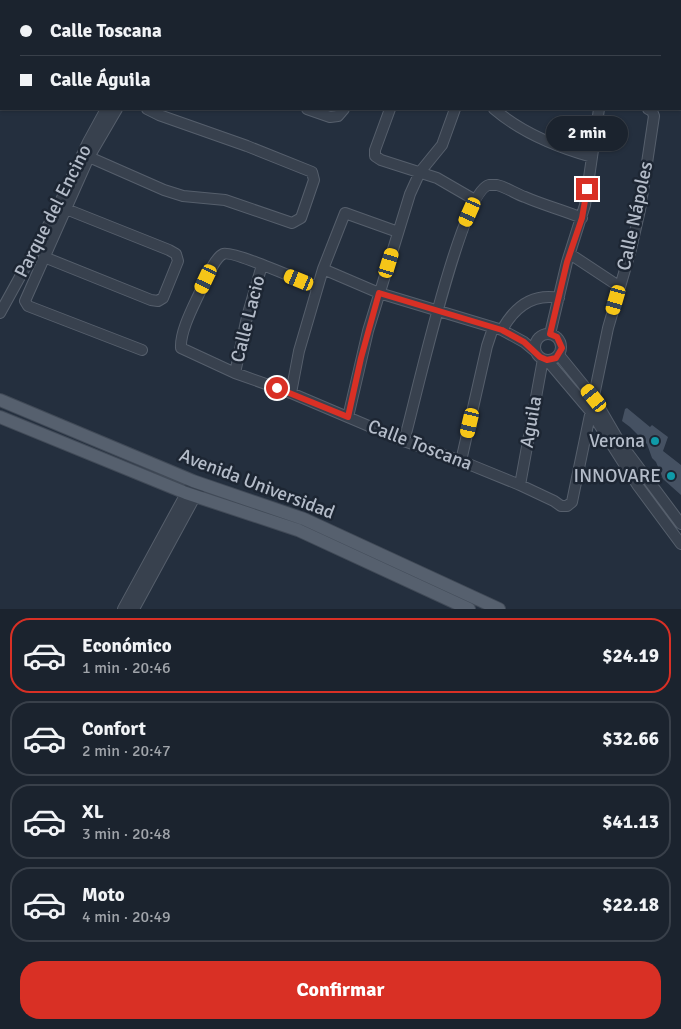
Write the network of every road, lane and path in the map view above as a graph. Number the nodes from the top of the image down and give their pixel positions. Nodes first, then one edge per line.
1 (105, 110) edge
2 (116, 110) edge
3 (149, 110) edge
4 (310, 110) edge
5 (343, 110) edge
6 (390, 110) edge
7 (455, 110) edge
8 (495, 110) edge
9 (599, 110) edge
10 (650, 110) edge
11 (89, 157) junction
12 (592, 158) junction
13 (420, 172) junction
14 (475, 200) junction
15 (66, 209) junction
16 (582, 218) junction
17 (398, 232) junction
18 (570, 254) junction
19 (44, 257) junction
20 (262, 265) junction
21 (323, 269) junction
22 (317, 287) junction
23 (620, 287) junction
24 (379, 293) junction
25 (559, 298) junction
26 (438, 311) junction
27 (0, 313) edge
28 (498, 329) junction
29 (550, 334) junction
30 (142, 350) dead end
31 (540, 354) junction
32 (559, 355) junction
33 (234, 372) junction
34 (291, 393) junction
35 (594, 398) junction
36 (0, 400) edge
37 (591, 412) junction
38 (0, 417) edge
39 (348, 417) junction
40 (404, 441) junction
41 (615, 443) junction
42 (461, 461) junction
43 (642, 482) junction
44 (198, 483) junction
45 (520, 485) junction
46 (191, 495) junction
47 (574, 497) joint
48 (681, 524) edge
49 (681, 544) edge
50 (123, 609) edge
51 (134, 609) edge
52 (469, 609) edge
53 (499, 609) edge

1 - 27 street, Parque del Encino
2 - 11 street
3 - 11 street
4 - 5 street
6 - 13 street
7 - 13 street
8 - 12 street
9 - 12 street
10 - 23 street, Calle Nápoles
11 - 15 street
12 - 16 street
13 - 14 street
13 - 17 street
14 - 16 street
14 - 26 street
15 - 19 street
15 - 19 street
16 - 18 street
17 - 21 street
17 - 24 street
18 - 23 street
18 - 25 street
19 - 30 street
20 - 22 street
20 - 33 street, Calle Lacio
20 - 33 street, Calle Toscana
21 - 22 street
21 - 24 street
22 - 34 street
23 - 35 street, Calle Nápoles
24 - 26 street
24 - 39 street
25 - 28 street
25 - 29 street
26 - 28 street
26 - 40 street
28 - 31 street
28 - 42 street
29 - 31 street
29 - 32 street
31 - 32 street
31 - 37 street
31 - 45 street, Aguila
32 - 35 street
33 - 34 street, Calle Toscana
34 - 39 street, Calle Toscana
35 - 37 street, Calle Nápoles
35 - 41 street
36 - 44 main road, Avenida Universidad
37 - 41 street
37 - 47 street, Calle Nápoles
38 - 46 main road, Avenida Universidad
39 - 40 street, Calle Toscana
40 - 42 street, Calle Toscana
41 - 43 street
42 - 45 street, Calle Toscana
43 - 48 street
43 - 49 street
44 - 46 street
44 - 53 main road, Avenida Universidad
45 - 47 street, Calle Toscana
46 - 50 street
46 - 51 street
46 - 52 main road, Avenida Universidad

